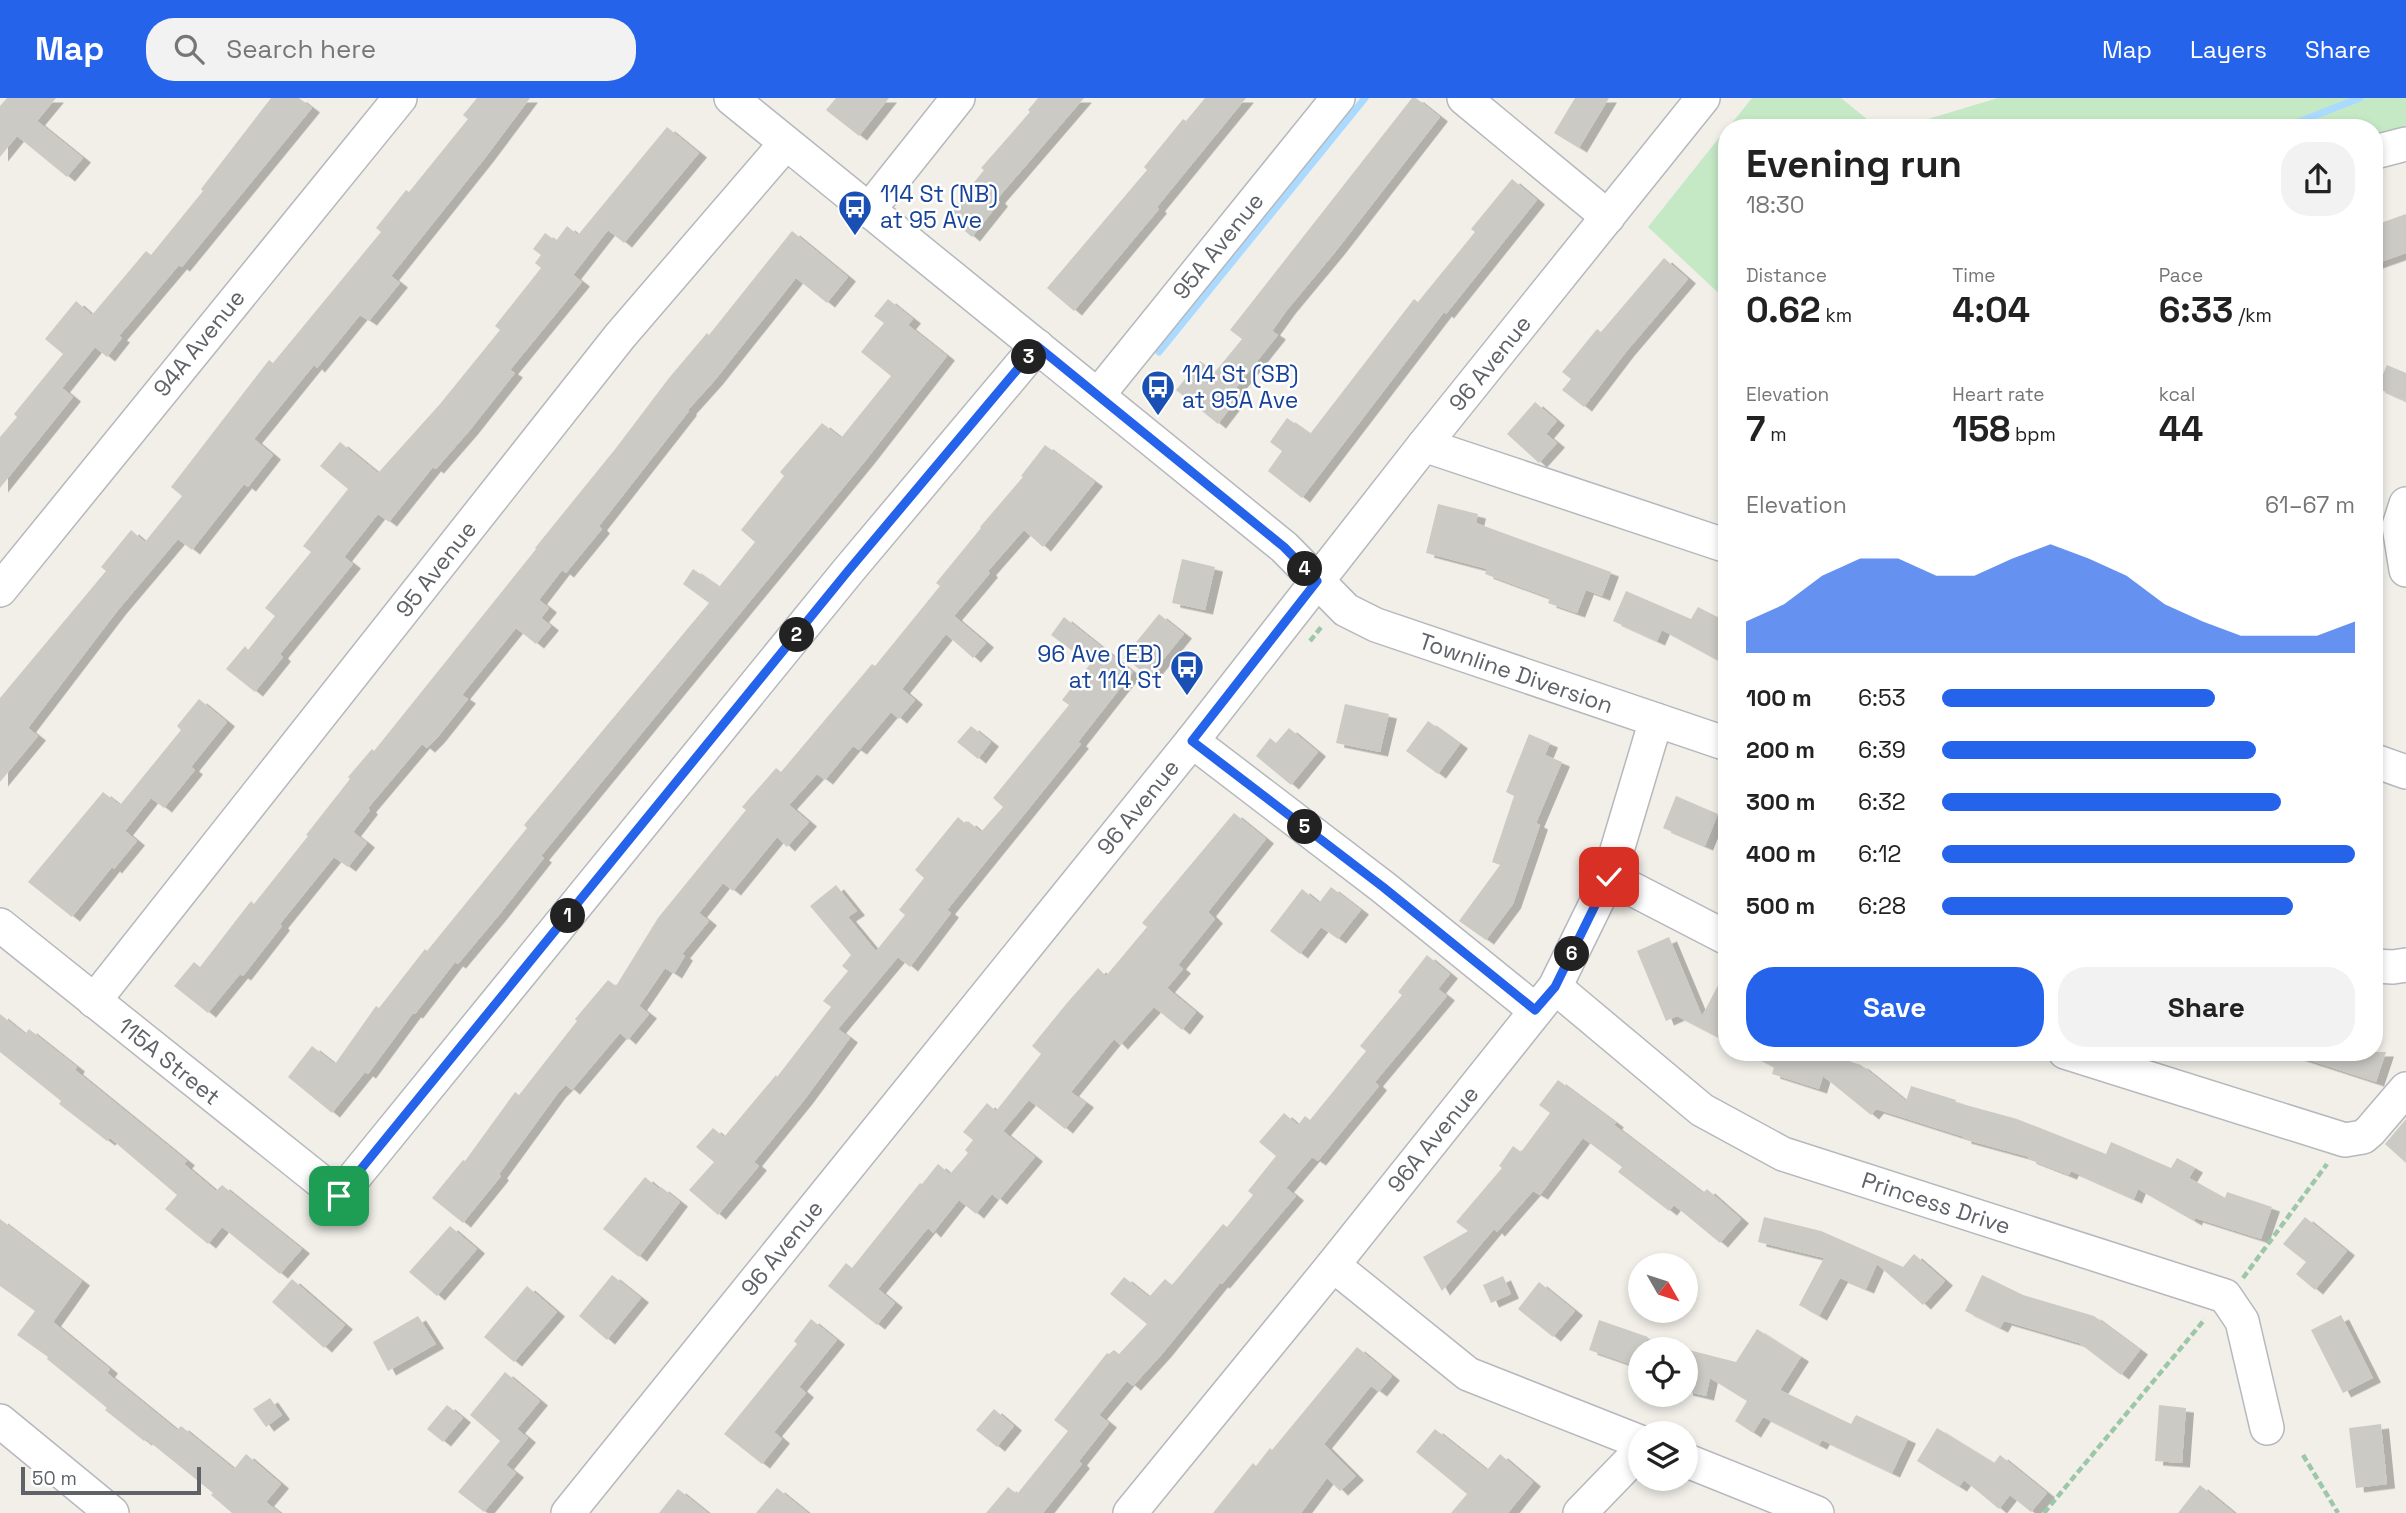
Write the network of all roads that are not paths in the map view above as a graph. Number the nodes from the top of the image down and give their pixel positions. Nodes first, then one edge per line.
1 (400, 98) edge
2 (731, 98) edge
3 (958, 98) edge
4 (1338, 98) edge
5 (1464, 98) edge
6 (1703, 98) edge
7 (786, 143) junction
8 (2406, 144) edge
9 (2383, 150) edge
10 (868, 211) junction
11 (1608, 216) junction
12 (1037, 346) junction
13 (1098, 395) junction
14 (1424, 445) junction
15 (2402, 515) edge
16 (1718, 543) edge
17 (2406, 570) edge
18 (1317, 581) junction
19 (0, 590) edge
20 (1656, 720) junction
21 (1192, 741) junction
22 (1718, 741) edge
23 (2383, 764) edge
24 (2406, 772) edge
25 (1609, 877) junction
26 (0, 925) edge
27 (1718, 933) edge
28 (2406, 965) edge
29 (2383, 966) edge
30 (1545, 999) junction
31 (94, 1001) junction
32 (2094, 1061) edge
33 (2406, 1089) edge
34 (1333, 1265) junction
35 (0, 1421) edge
36 (2267, 1428) dead end
37 (1628, 1437) edge
38 (1628, 1463) edge
39 (1698, 1465) edge
40 (112, 1513) edge
41 (568, 1513) edge
42 (1130, 1513) edge
43 (1580, 1513) edge
44 (1817, 1513) edge

1 - 19 street, 94A Avenue
2 - 7 street, Townline Diversion
3 - 10 street
4 - 13 street, 95A Avenue
5 - 11 street
6 - 11 street, 96 Avenue
7 - 10 street, Townline Diversion
7 - 31 street, 95 Avenue
8 - 9 street
10 - 12 street, Townline Diversion
11 - 14 street, 96 Avenue
12 - 13 street, Townline Diversion
12 - 31 street, 115A Street
13 - 18 street, Townline Diversion
14 - 16 street
14 - 18 street, 96 Avenue
15 - 17 street
18 - 20 street, Townline Diversion
18 - 21 street, 96 Avenue
20 - 22 street, Townline Diversion
20 - 25 street, 96A Avenue
21 - 30 street, Princess Drive
21 - 41 street, 96 Avenue
23 - 24 street
25 - 27 street
25 - 30 street, 96A Avenue
26 - 31 street, 115A Street
28 - 29 street
30 - 34 street, 96A Avenue
30 - 36 street, Princess Drive
32 - 33 street
34 - 37 street
34 - 42 street, 96A Avenue
35 - 40 street
38 - 43 street
39 - 44 street

